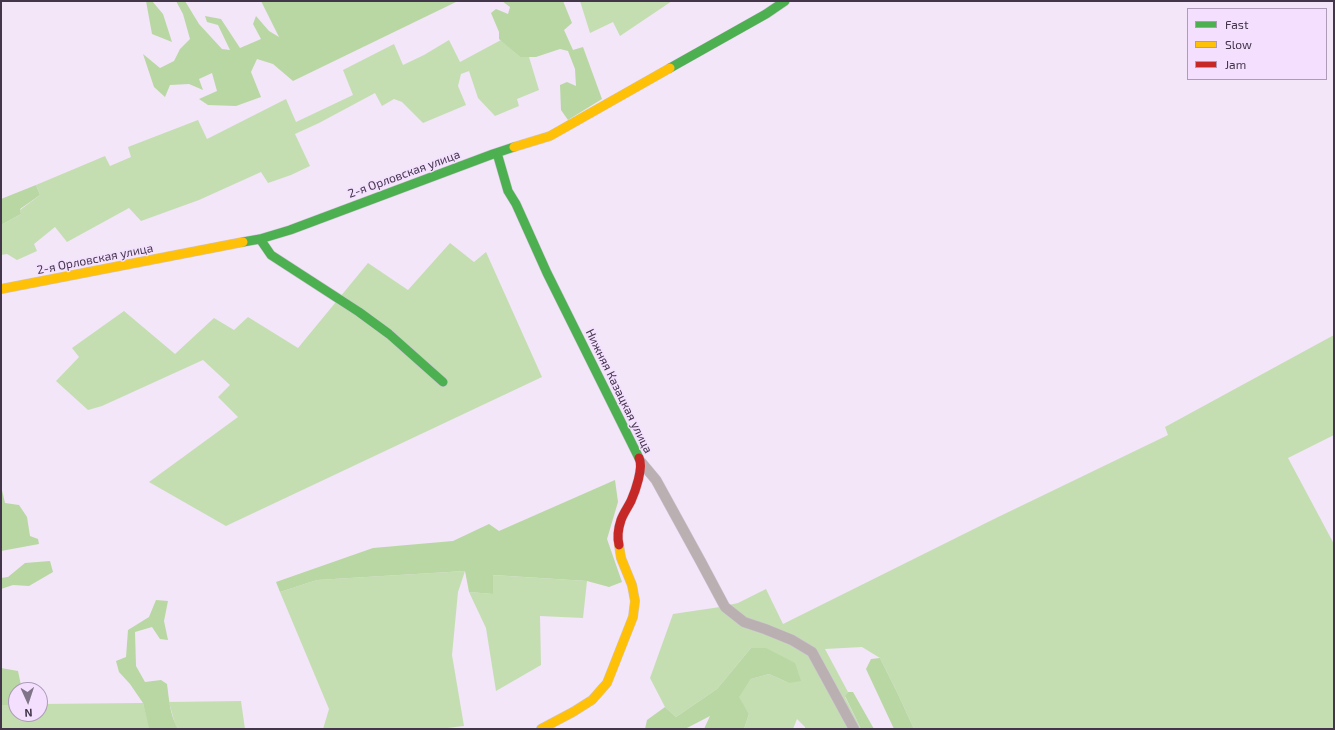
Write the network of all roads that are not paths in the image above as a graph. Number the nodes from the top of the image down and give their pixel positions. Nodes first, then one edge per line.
1 (785, 1) edge
2 (497, 153) junction
3 (260, 239) junction
4 (1, 289) edge
5 (443, 382) dead end
6 (641, 462) junction
7 (541, 729) edge
8 (854, 729) edge

1 - 2 street, 2-я Орловская улица
2 - 3 street, 2-я Орловская улица
2 - 6 street, Нижняя Казацкая улица
3 - 4 street, 2-я Орловская улица
3 - 5 street
6 - 7 street, Нижняя Казацкая улица
6 - 8 street

